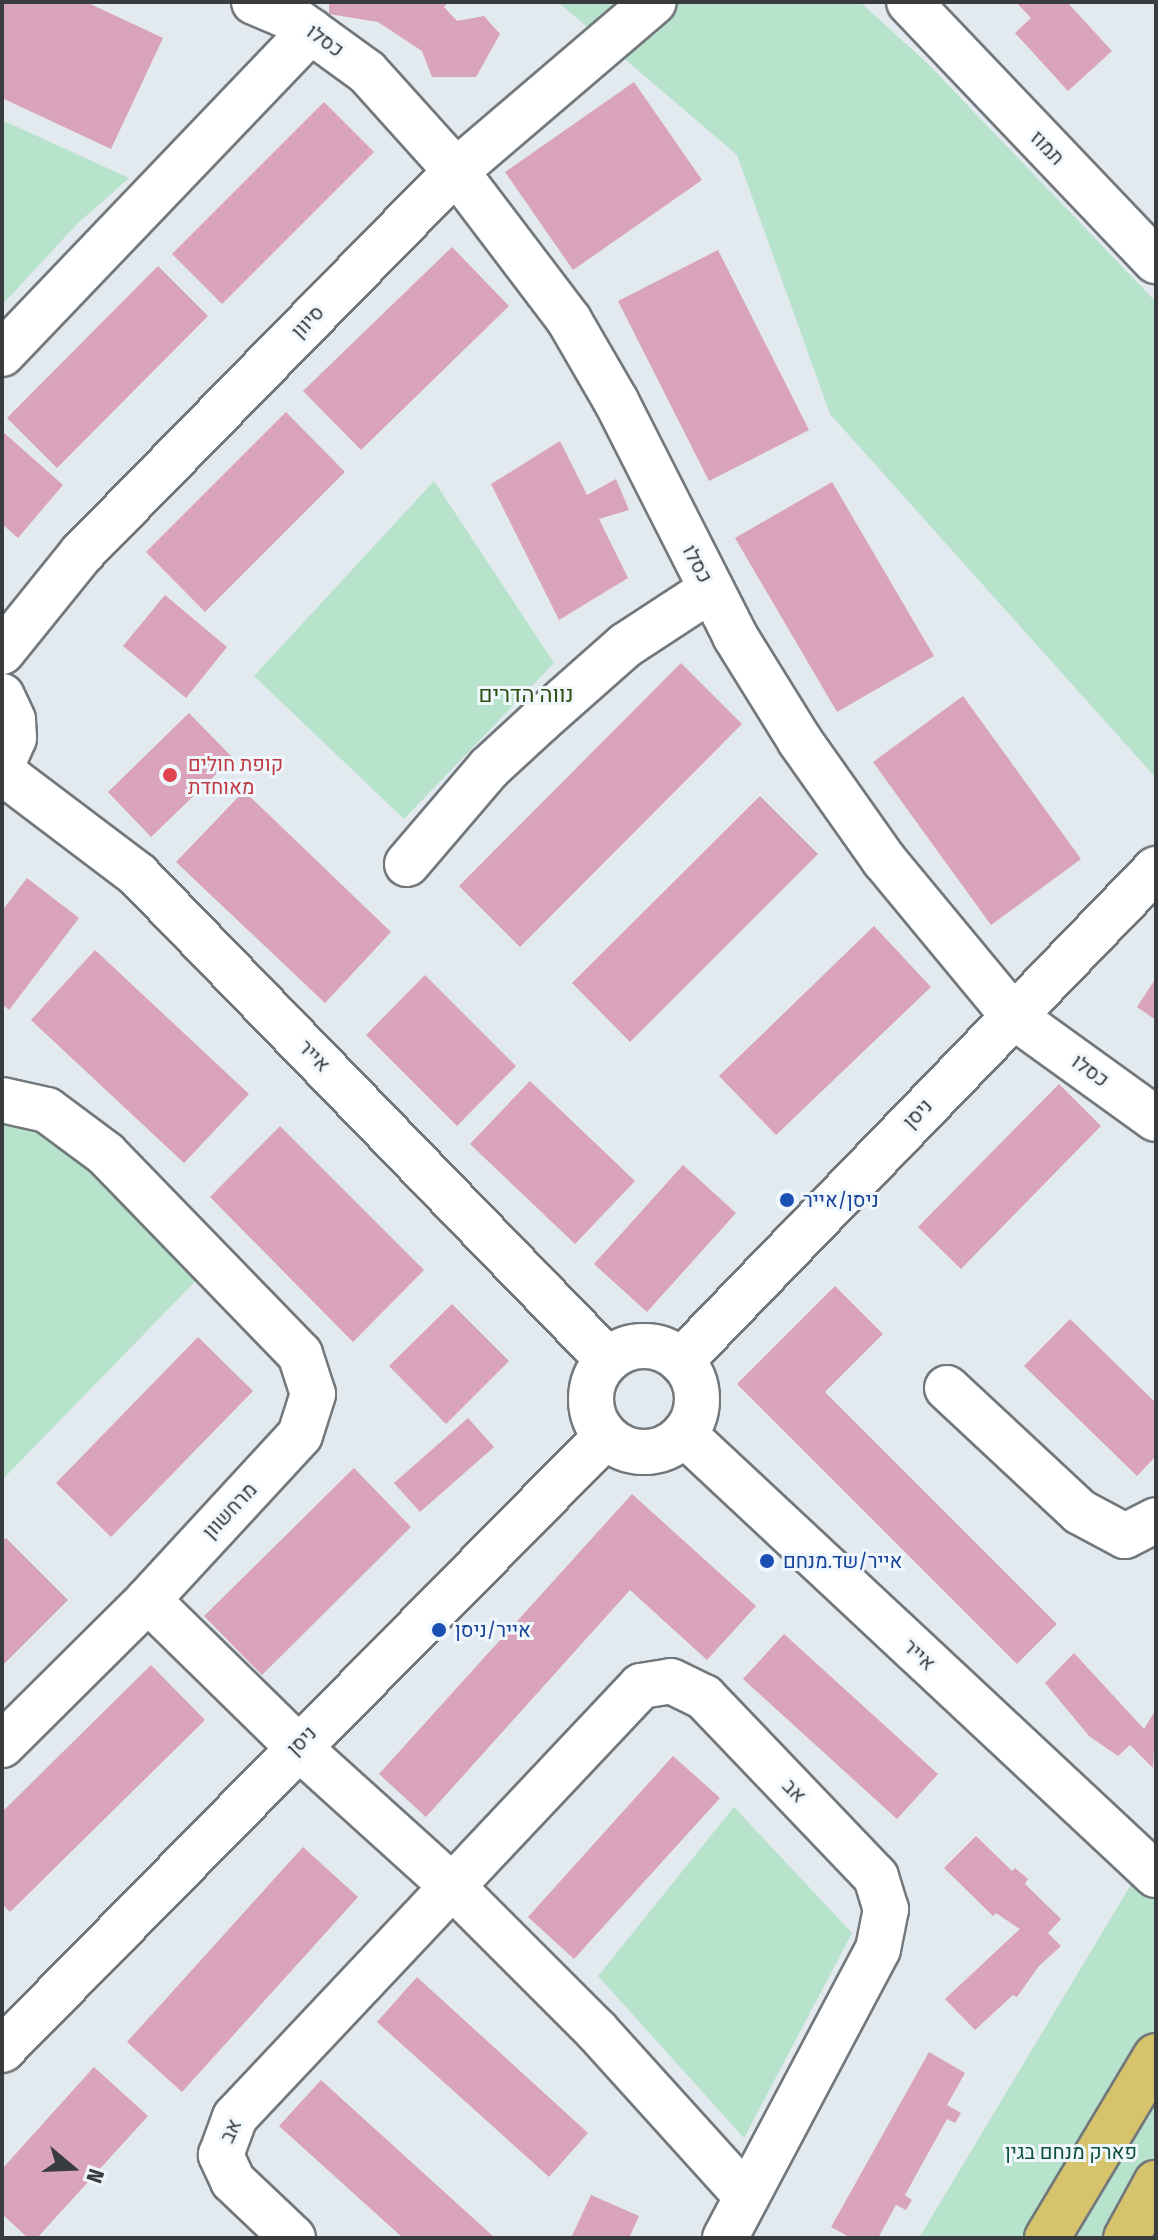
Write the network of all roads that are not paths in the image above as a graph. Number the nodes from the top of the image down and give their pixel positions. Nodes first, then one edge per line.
1 (254, 2) edge
2 (896, 2) edge
3 (909, 2) edge
4 (646, 6) edge
5 (311, 31) junction
6 (937, 34) junction
7 (456, 171) junction
8 (1156, 261) edge
9 (2, 354) edge
10 (710, 590) junction
11 (2, 652) edge
12 (2, 696) edge
13 (2, 765) edge
14 (2, 772) edge
15 (407, 864) dead end
16 (1156, 869) edge
17 (1013, 1016) junction
18 (2, 1100) edge
19 (1156, 1119) edge
20 (608, 1360) junction
21 (681, 1361) junction
22 (947, 1388) dead end
23 (684, 1434) junction
24 (606, 1436) junction
25 (1156, 1520) edge
26 (148, 1600) junction
27 (2, 1745) edge
28 (297, 1746) junction
29 (1156, 1875) edge
30 (452, 1886) junction
31 (2, 2050) edge
32 (1156, 2056) edge
33 (1156, 2183) edge
34 (745, 2195) junction
35 (293, 2238) edge
36 (725, 2238) edge
37 (1047, 2238) edge
38 (1126, 2238) edge

1 - 5 street, כסלו
2 - 6 street, תמוז
3 - 6 street, תמוז
4 - 7 street, סיוון
5 - 7 street, כסלו
5 - 9 street
6 - 8 street, תמוז
7 - 10 street, כסלו
7 - 11 street, סיוון
10 - 15 street
10 - 17 street, כסלו
12 - 13 street
14 - 20 street, אייר
16 - 17 street, ניסן
17 - 19 street, כסלו
17 - 21 street, ניסן
18 - 26 street, מרחשוון
20 - 21 street
20 - 24 street
21 - 23 street
22 - 25 street
23 - 24 street
23 - 29 street, אייר
24 - 28 street, ניסן
26 - 27 street, מרחשוון
26 - 28 street
28 - 30 street
28 - 31 street, ניסן
30 - 34 street
30 - 34 street, אב
30 - 35 street, אב
32 - 37 main road
33 - 38 main road
34 - 36 street, אב

